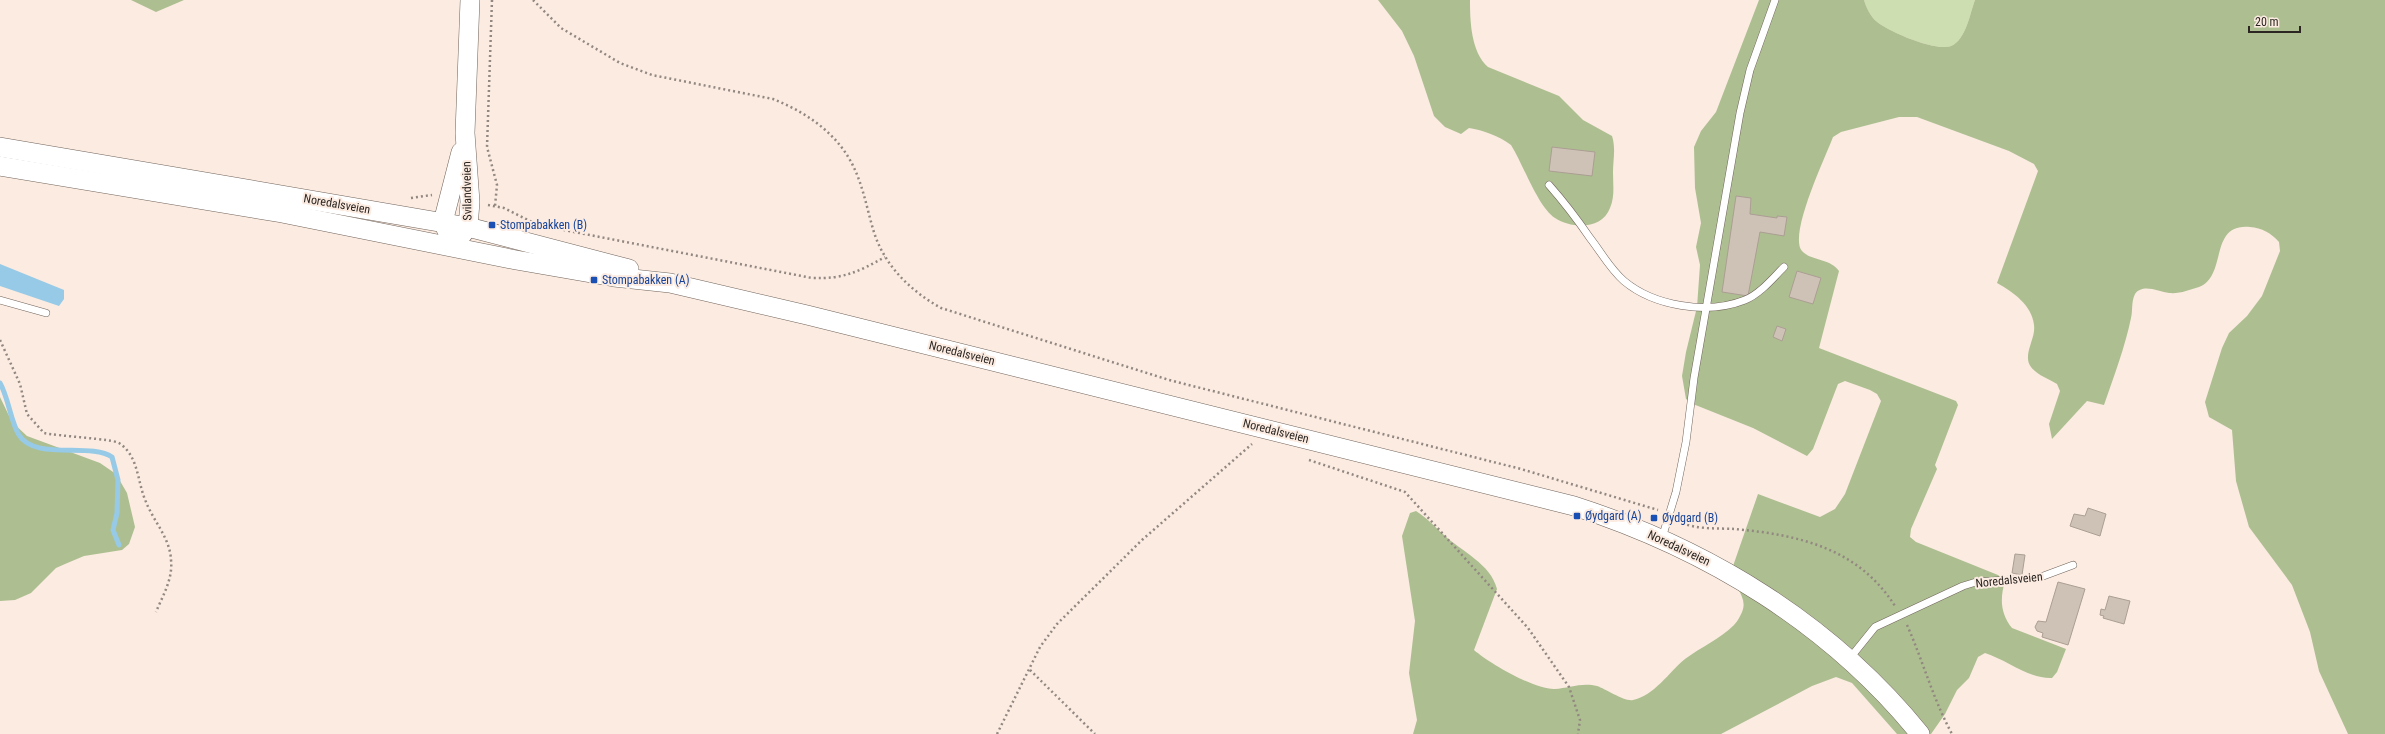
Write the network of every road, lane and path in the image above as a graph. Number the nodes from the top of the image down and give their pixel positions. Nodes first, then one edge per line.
1 (470, 0) edge
2 (492, 0) edge
3 (533, 0) edge
4 (1775, 0) edge
5 (465, 133) junction
6 (0, 147) edge
7 (0, 166) edge
8 (1549, 185) dead end
9 (443, 222) junction
10 (468, 227) junction
11 (453, 246) junction
12 (1784, 267) dead end
13 (670, 283) junction
14 (0, 300) edge
15 (1707, 307) junction
16 (46, 313) dead end
17 (0, 340) edge
18 (1259, 426) junction
19 (1252, 444) junction
20 (1259, 446) dead end
21 (1307, 460) dead end
22 (1662, 538) junction
23 (2073, 565) dead end
24 (156, 612) dead end
25 (1848, 660) junction
26 (1030, 670) junction
27 (997, 734) edge
28 (1094, 734) edge
29 (1578, 734) edge
30 (1920, 734) edge

1 - 5 main road, Svilandveien
2 - 3 path
4 - 15 lane
5 - 9 main road, Svilandveien
5 - 10 main road, Svilandveien
6 - 9 main road, Noredalsveien
7 - 11 main road, Noredalsveien
8 - 15 lane
9 - 10 main road, Noredalsveien
9 - 11 main road, Svilandveien
10 - 11 main road, Svilandveien
10 - 13 main road, Noredalsveien
11 - 13 main road, Noredalsveien
12 - 15 lane
13 - 18 main road, Noredalsveien
14 - 16 lane
15 - 22 lane
17 - 24 path
18 - 19 path
18 - 22 main road, Noredalsveien
19 - 20 path
19 - 26 path
21 - 29 path
22 - 25 main road, Noredalsveien
23 - 25 lane, Noredalsveien
25 - 30 main road, Noredalsveien
26 - 27 path
26 - 28 path

